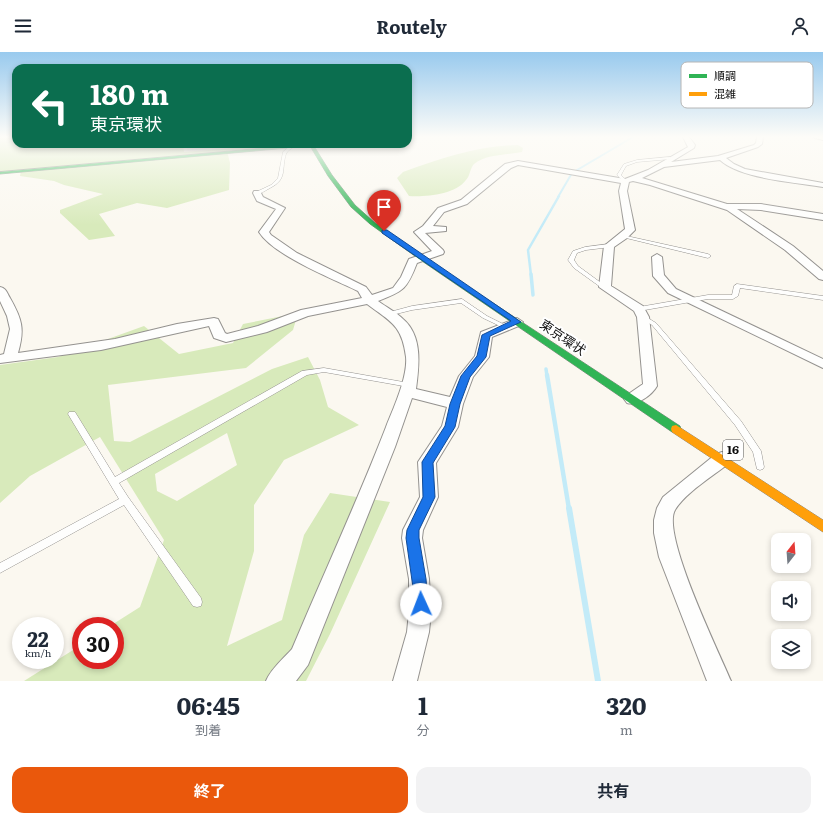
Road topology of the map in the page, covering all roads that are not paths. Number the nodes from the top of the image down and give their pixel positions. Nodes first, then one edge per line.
1 (74, 166) edge
2 (283, 166) edge
3 (333, 166) edge
4 (508, 166) edge
5 (536, 166) edge
6 (624, 166) edge
7 (657, 166) edge
8 (732, 166) edge
9 (0, 173) edge
10 (629, 180) junction
11 (823, 185) edge
12 (257, 193) joint
13 (458, 204) junction
14 (724, 206) junction
15 (468, 208) dead end
16 (823, 217) edge
17 (426, 228) junction
18 (443, 229) dead end
19 (624, 236) junction
20 (609, 246) junction
21 (426, 256) junction
22 (708, 256) dead end
23 (657, 257) dead end
24 (823, 277) edge
25 (476, 283) dead end
26 (0, 290) edge
27 (607, 290) junction
28 (823, 298) edge
29 (369, 300) junction
30 (690, 300) junction
31 (641, 313) junction
32 (388, 314) junction
33 (512, 324) junction
34 (5, 359) edge
35 (823, 364) edge
36 (408, 388) junction
37 (640, 394) junction
38 (455, 404) junction
39 (72, 414) dead end
40 (722, 459) junction
41 (747, 459) dead end
42 (763, 469) joint
43 (114, 482) junction
44 (125, 500) junction
45 (823, 527) edge
46 (0, 568) edge
47 (197, 602) dead end
48 (278, 681) edge
49 (405, 681) edge
50 (719, 681) edge

1 - 9 main road
2 - 12 lane
3 - 21 main road, 東京環状 / 16
4 - 13 street
5 - 10 street
6 - 10 lane
7 - 10 street
8 - 11 street
10 - 14 street
10 - 19 street
12 - 29 street
13 - 15 street
13 - 17 street
14 - 16 street
14 - 24 street
17 - 18 street
17 - 21 street
19 - 20 street
19 - 22 lane
20 - 27 street
20 - 27 lane
21 - 25 main road, 東京環状 / 16
21 - 29 street
21 - 33 main road, 東京環状 / 16
23 - 30 street
26 - 34 street
27 - 31 street
28 - 30 lane
29 - 32 street
29 - 34 street
30 - 31 lane
30 - 35 street
31 - 37 street
31 - 42 lane
32 - 33 lane
32 - 36 street
33 - 37 main road, 東京環状 / 16
33 - 38 street
36 - 38 street
36 - 43 lane
36 - 48 street
37 - 40 main road, 東京環状 / 16
38 - 49 street
39 - 43 lane
40 - 45 main road, 東京環状 / 16
40 - 50 street
41 - 42 main road, 16
43 - 44 lane
44 - 46 lane
44 - 47 lane

